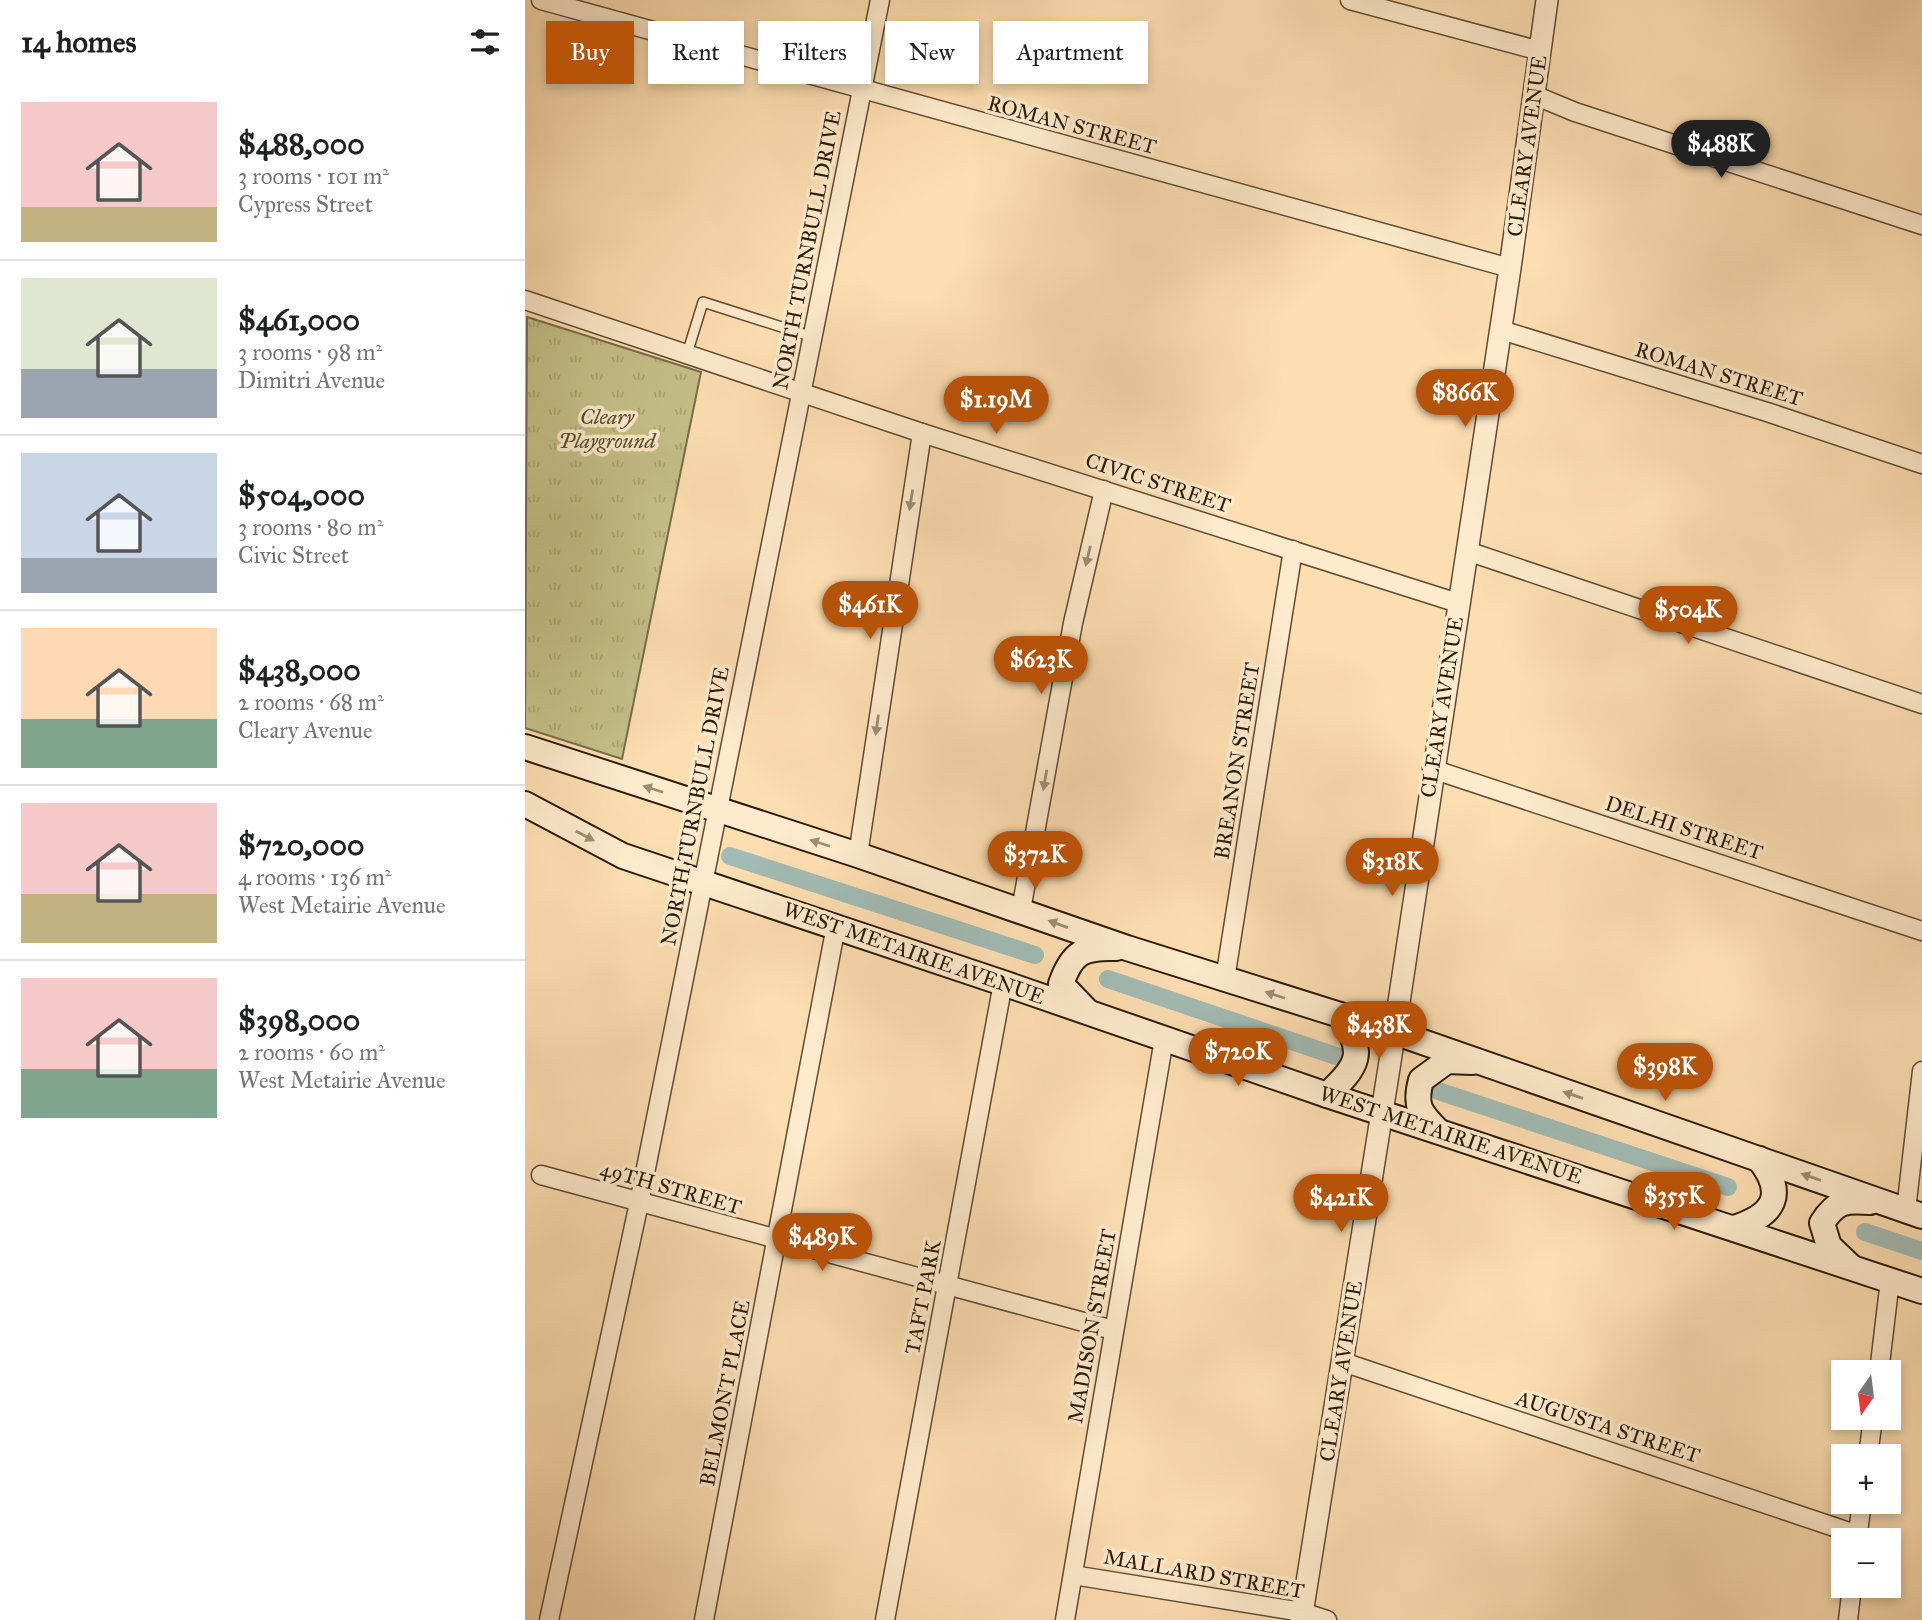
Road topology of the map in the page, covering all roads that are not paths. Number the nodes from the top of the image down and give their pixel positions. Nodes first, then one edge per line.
1 (541, 0) edge
2 (880, 0) edge
3 (1350, 0) edge
4 (1547, 0) edge
5 (1540, 51) junction
6 (862, 91) junction
7 (1534, 95) junction
8 (1922, 225) edge
9 (1510, 268) junction
10 (525, 300) edge
11 (1501, 330) junction
12 (813, 337) junction
13 (687, 355) junction
14 (802, 393) junction
15 (922, 433) junction
16 (1922, 464) edge
17 (1104, 490) junction
18 (1293, 550) junction
19 (1467, 551) junction
20 (1458, 603) junction
21 (1922, 704) edge
22 (525, 747) edge
23 (1432, 769) junction
24 (525, 804) edge
25 (717, 810) junction
26 (858, 855) junction
27 (703, 882) junction
28 (1021, 910) junction
29 (836, 926) junction
30 (1922, 931) edge
31 (1127, 948) junction
32 (1225, 979) junction
33 (1003, 983) junction
34 (1089, 1013) junction
35 (1340, 1016) junction
36 (1394, 1032) junction
37 (1164, 1039) junction
38 (1480, 1062) junction
39 (1922, 1071) edge
40 (1327, 1095) junction
41 (1381, 1113) junction
42 (1439, 1131) junction
43 (1759, 1159) junction
44 (541, 1175) dead end
45 (639, 1203) junction
46 (1905, 1210) edge
47 (1734, 1228) junction
48 (777, 1241) junction
49 (1850, 1267) junction
50 (1890, 1280) junction
51 (949, 1286) junction
52 (1922, 1291) edge
53 (1113, 1330) junction
54 (1880, 1360) edge
55 (1343, 1362) junction
56 (1832, 1528) edge
57 (1073, 1575) junction
58 (1851, 1598) edge
59 (1301, 1616) edge
60 (549, 1620) edge
61 (704, 1620) edge
62 (885, 1620) edge
63 (1065, 1620) edge
64 (1327, 1620) edge
65 (1848, 1620) edge

1 - 6 street, ROMAN STREET
2 - 6 street, NORTH TURNBULL DRIVE
3 - 5 street
4 - 5 street, CLEARY AVENUE
5 - 7 street, CLEARY AVENUE
6 - 9 street, ROMAN STREET
6 - 12 street, NORTH TURNBULL DRIVE
7 - 8 street
7 - 9 street, CLEARY AVENUE
9 - 11 street, CLEARY AVENUE
10 - 13 street, CIVIC STREET
11 - 16 street, ROMAN STREET
11 - 19 street, CLEARY AVENUE
12 - 13 lane
12 - 14 street, NORTH TURNBULL DRIVE
13 - 14 street, CIVIC STREET
14 - 15 street, CIVIC STREET
14 - 25 street, NORTH TURNBULL DRIVE
15 - 17 street, CIVIC STREET
15 -> 26 street
17 - 18 street, CIVIC STREET
17 -> 28 street
18 - 20 street, CIVIC STREET
18 - 32 street, BREANON STREET
19 - 20 street, CLEARY AVENUE
19 - 21 street
20 - 23 street, CLEARY AVENUE
25 -> 22 main road
23 - 30 street, DELHI STREET
23 - 36 street, CLEARY AVENUE
24 -> 27 main road, WEST METAIRIE AVENUE
26 -> 25 main road
25 - 27 street, NORTH TURNBULL DRIVE
26 - 28 main road
27 - 29 main road, WEST METAIRIE AVENUE
27 - 45 street, NORTH TURNBULL DRIVE
31 -> 28 main road
29 - 33 main road, WEST METAIRIE AVENUE
29 - 48 street, BELMONT PLACE
31 - 32 main road
31 - 34 main road
35 -> 32 main road
33 - 34 main road, WEST METAIRIE AVENUE
33 - 51 street, TAFT PARK
34 - 37 main road, WEST METAIRIE AVENUE
35 - 36 main road
35 - 40 main road
36 - 38 main road
36 - 41 street, CLEARY AVENUE
37 - 40 main road, WEST METAIRIE AVENUE
37 - 53 street, MADISON STREET
38 - 42 main road
43 -> 38 main road
39 - 46 street
40 - 41 main road, WEST METAIRIE AVENUE
41 - 42 main road, WEST METAIRIE AVENUE
41 - 55 street, CLEARY AVENUE
42 - 47 main road, WEST METAIRIE AVENUE
46 -> 43 main road
43 - 47 main road
44 - 45 street, 49TH STREET
45 - 48 street, 49TH STREET
45 - 60 street, NORTH TURNBULL DRIVE
46 - 49 main road
47 - 49 main road, WEST METAIRIE AVENUE
48 - 51 street, 49TH STREET
48 - 61 street, BELMONT PLACE
49 - 50 main road, WEST METAIRIE AVENUE
50 - 52 main road, WEST METAIRIE AVENUE
50 - 54 street
51 - 53 street, 49TH STREET
51 - 62 street, TAFT PARK
53 - 57 street, MADISON STREET
55 - 56 street, AUGUSTA STREET
55 - 59 street, CLEARY AVENUE
57 - 59 street, MALLARD STREET
57 - 63 street, MADISON STREET
58 - 65 street
59 - 64 street, MALLARD STREET

